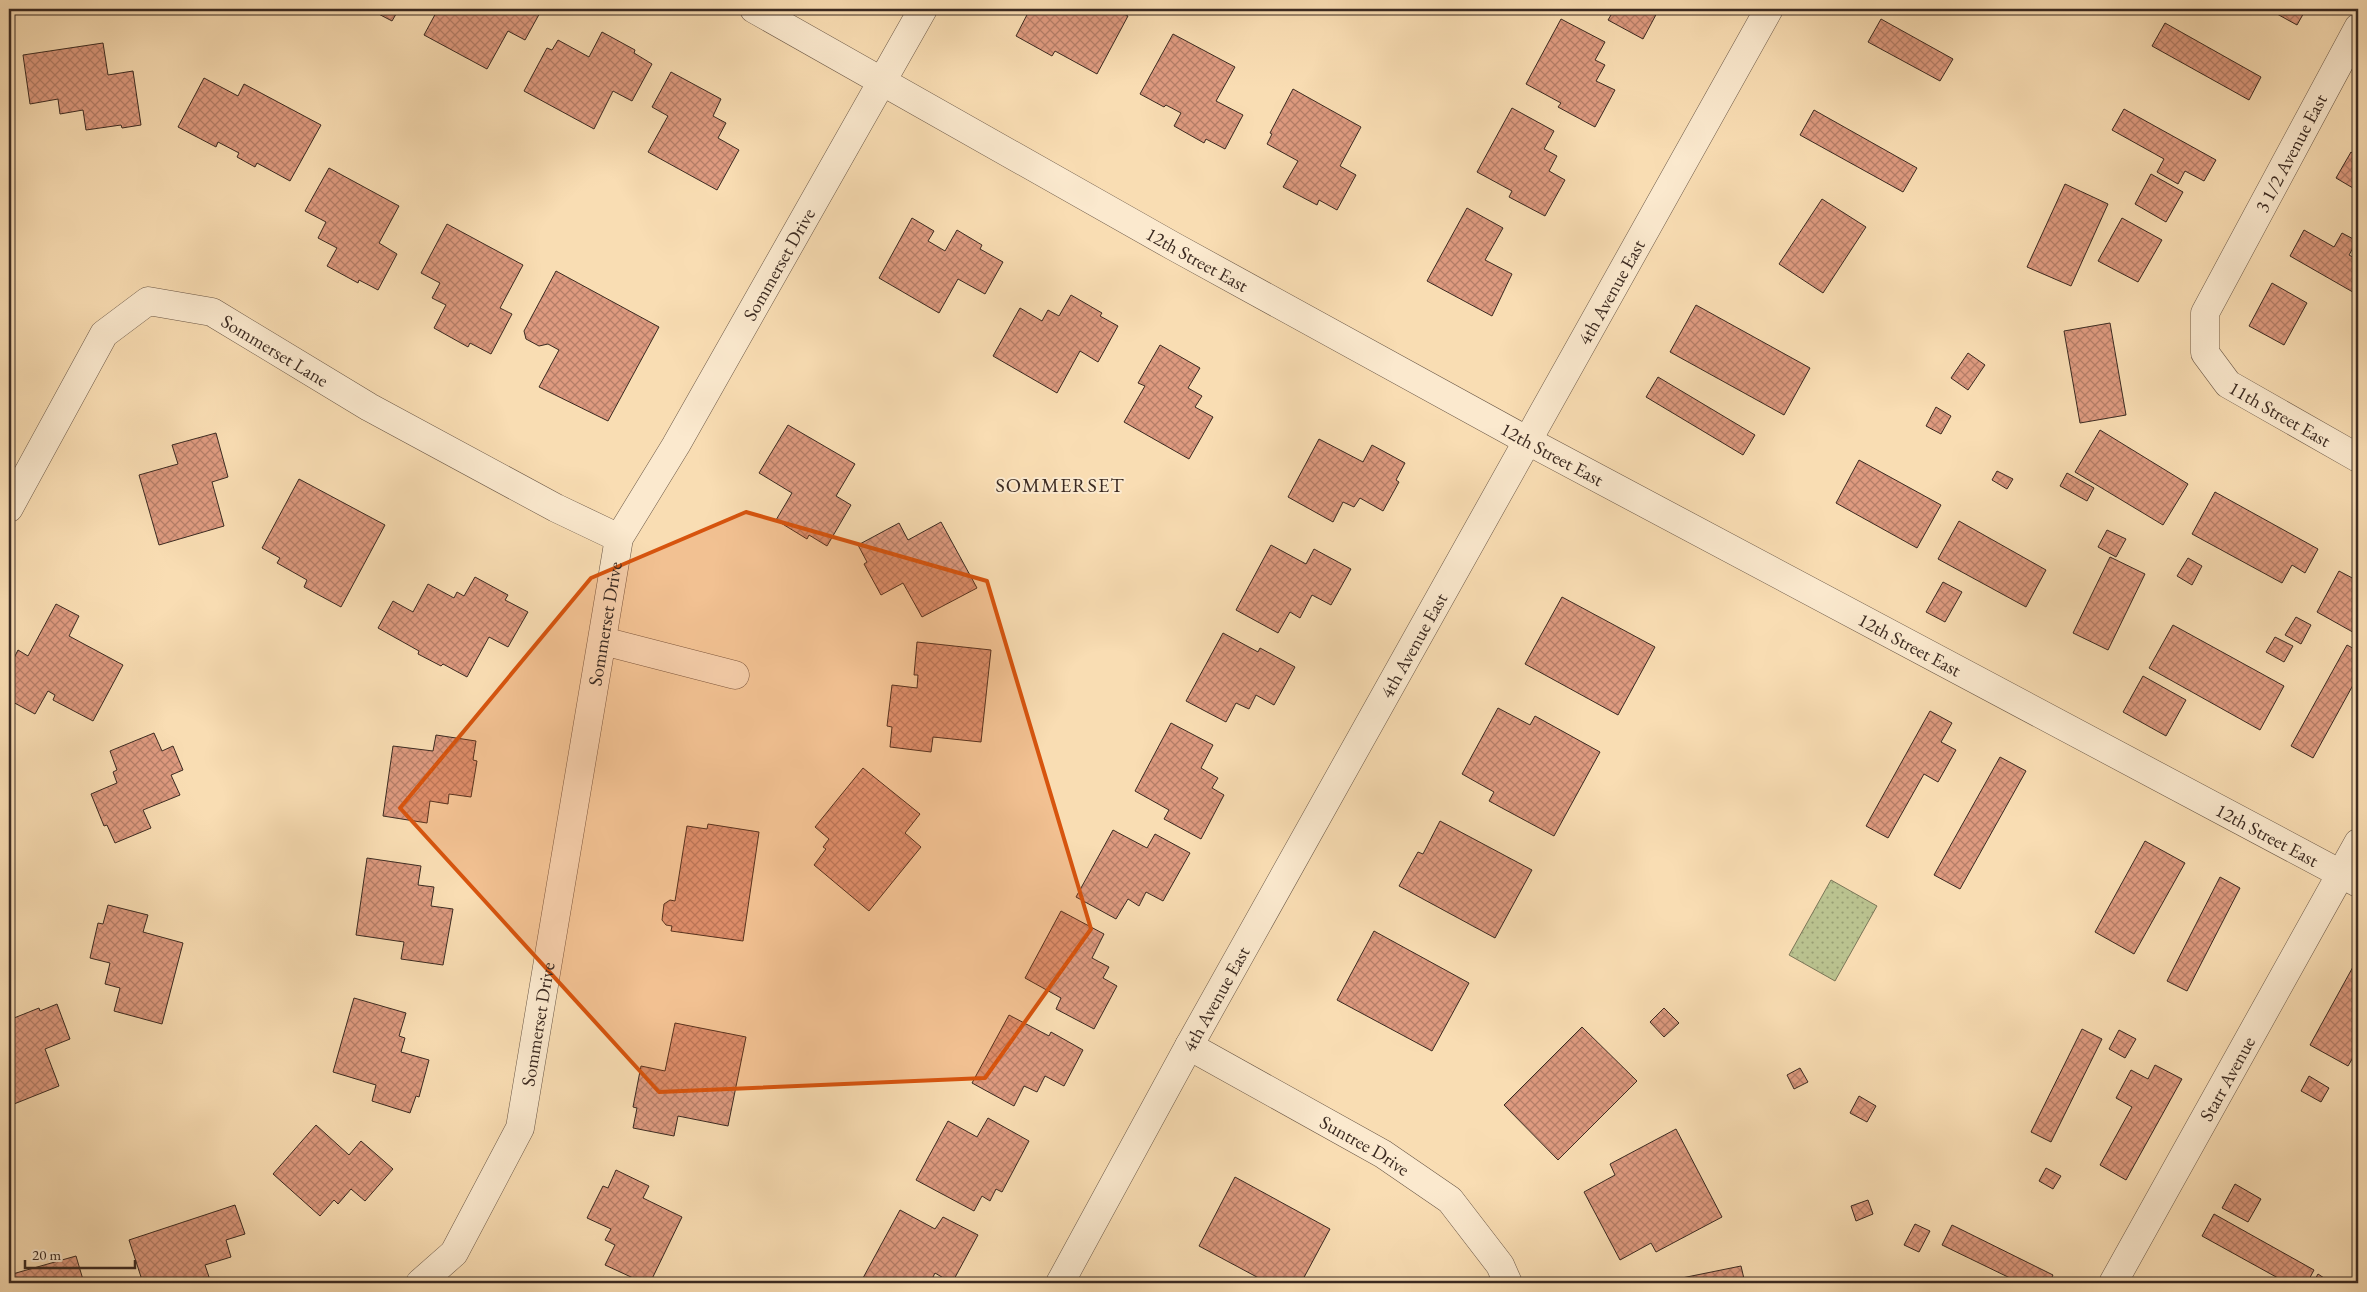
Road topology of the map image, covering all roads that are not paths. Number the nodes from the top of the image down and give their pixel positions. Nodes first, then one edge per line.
1 (754, 9) edge
2 (923, 9) edge
3 (1768, 9) edge
4 (2358, 28) edge
5 (882, 81) junction
6 (2224, 277) joint
7 (1528, 441) junction
8 (2358, 458) edge
9 (9, 508) edge
10 (619, 538) junction
11 (603, 641) junction
12 (735, 675) dead end
13 (2358, 843) edge
14 (2350, 879) edge
15 (1189, 1046) junction
16 (420, 1283) edge
17 (1060, 1283) edge
18 (1508, 1283) edge
19 (2113, 1283) edge

1 - 5 street, 12th Street East
2 - 5 street, Sommerset Drive
3 - 7 street, 4th Avenue East
4 - 6 street, 3 1/2 Avenue East
5 - 7 street, 12th Street East
5 - 10 street, Sommerset Drive
6 - 8 street, 11th Street East
7 - 14 street, 12th Street East
7 - 15 street, 4th Avenue East
9 - 10 street, Sommerset Lane
10 - 11 street, Sommerset Drive
11 - 12 street
11 - 16 street, Sommerset Drive
13 - 14 street, Starr Avenue
14 - 19 street, Starr Avenue
15 - 17 street, 4th Avenue East
15 - 18 street, Suntree Drive

